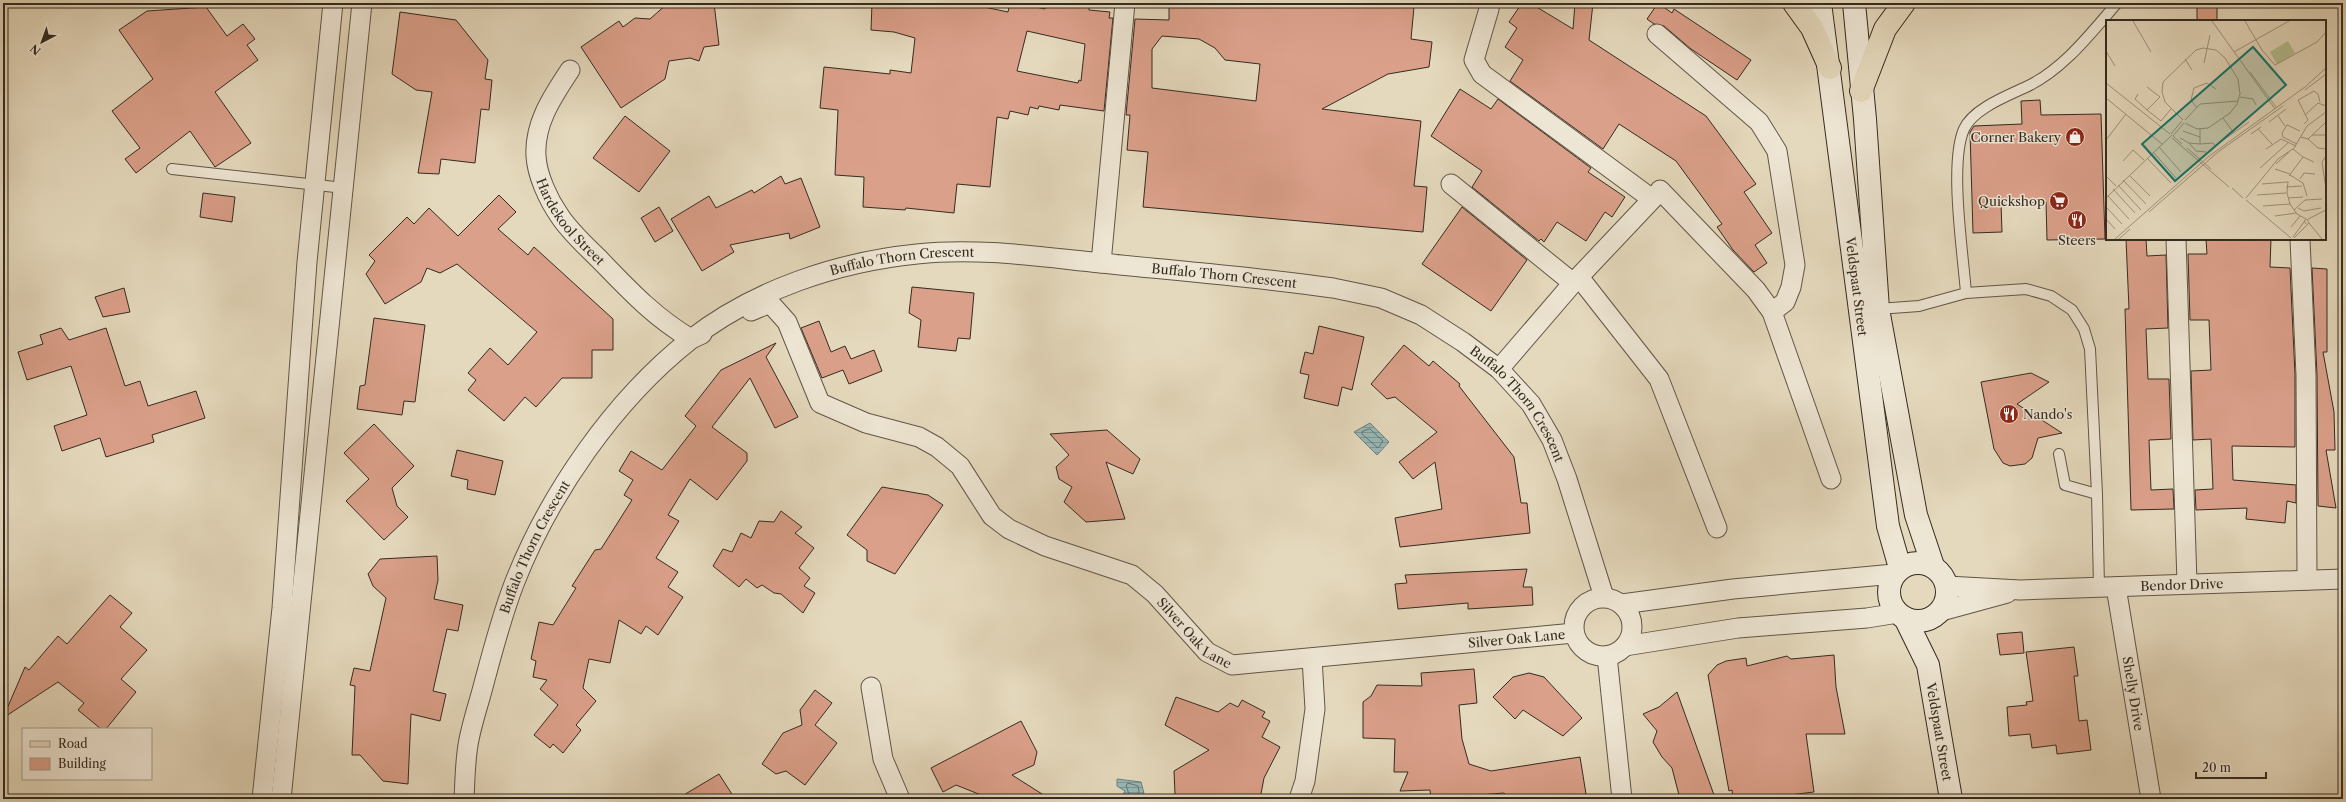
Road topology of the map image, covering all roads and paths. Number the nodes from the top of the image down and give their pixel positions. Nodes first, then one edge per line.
1 (333, 3) edge
2 (362, 3) edge
3 (1125, 3) edge
4 (1794, 3) edge
5 (1820, 3) edge
6 (1854, 3) edge
7 (1904, 3) edge
8 (2117, 3) edge
9 (1490, 9) dead end
10 (1657, 34) dead end
11 (1830, 68) junction
12 (570, 70) dead end
13 (1861, 91) junction
14 (172, 169) dead end
15 (1451, 184) dead end
16 (315, 185) junction
17 (344, 188) junction
18 (1660, 191) junction
19 (2176, 240) edge
20 (2300, 240) edge
21 (1101, 263) junction
22 (1576, 280) junction
23 (1966, 293) junction
24 (304, 303) junction
25 (333, 304) junction
26 (1878, 309) junction
27 (1772, 312) junction
28 (691, 339) junction
29 (1499, 369) junction
30 (2059, 454) dead end
31 (960, 466) joint
32 (1831, 479) dead end
33 (2097, 494) junction
34 (1717, 528) dead end
35 (1933, 566) junction
36 (1897, 571) junction
37 (2343, 579) edge
38 (2307, 580) junction
39 (2187, 583) junction
40 (1947, 586) junction
41 (2108, 587) junction
42 (2020, 590) junction
43 (1613, 601) junction
44 (1938, 613) junction
45 (1901, 615) junction
46 (1574, 633) junction
47 (1626, 646) junction
48 (1607, 656) junction
49 (1312, 658) junction
50 (1928, 665) junction
51 (871, 687) dead end
52 (262, 799) edge
53 (281, 799) edge
54 (464, 799) edge
55 (900, 799) edge
56 (1299, 799) edge
57 (1622, 799) edge
58 (1951, 799) edge
59 (2151, 799) edge

1 - 16 street
2 - 17 street
3 - 21 street
4 - 11 main road
5 - 11 street, Veldspaat Street
6 - 13 street, Veldspaat Street
7 - 13 main road
8 - 23 lane
9 - 18 street
10 - 27 street
11 - 36 street, Veldspaat Street
12 - 28 street, Hardekool Street
13 - 26 street, Veldspaat Street
14 - 16 lane
15 - 22 street
16 - 17 lane
16 - 24 street
17 - 25 street
18 - 22 street
18 - 27 street
19 - 39 street
20 - 38 street
21 - 28 street, Buffalo Thorn Crescent
21 - 29 street, Buffalo Thorn Crescent
22 - 29 street
22 - 34 street
23 - 26 lane
23 - 33 lane
24 - 25 street
24 - 52 street
25 - 53 street
26 - 35 street, Veldspaat Street
27 - 32 street
28 - 31 street, Buffalo Thorn Crescent
28 - 54 street, Buffalo Thorn Crescent
29 - 43 street, Buffalo Thorn Crescent
30 - 33 lane
31 - 49 street, Silver Oak Lane
33 - 41 lane
35 - 36 street
35 - 40 street
36 - 43 street
36 - 45 street
37 - 38 street, Bendor Drive
38 - 39 street, Bendor Drive
39 - 41 street, Bendor Drive
40 - 42 street, Bendor Drive
40 - 44 street
41 - 42 street, Bendor Drive
41 - 59 street, Shelly Drive
42 - 44 street, Bendor Drive
43 - 46 street
43 - 47 street
44 - 45 street
44 - 50 street, Veldspaat Street
45 - 47 street
45 - 50 street, Veldspaat Street
46 - 48 street
46 - 49 street, Silver Oak Lane
47 - 48 street
48 - 57 street
49 - 56 street
50 - 58 street, Veldspaat Street
51 - 55 street

